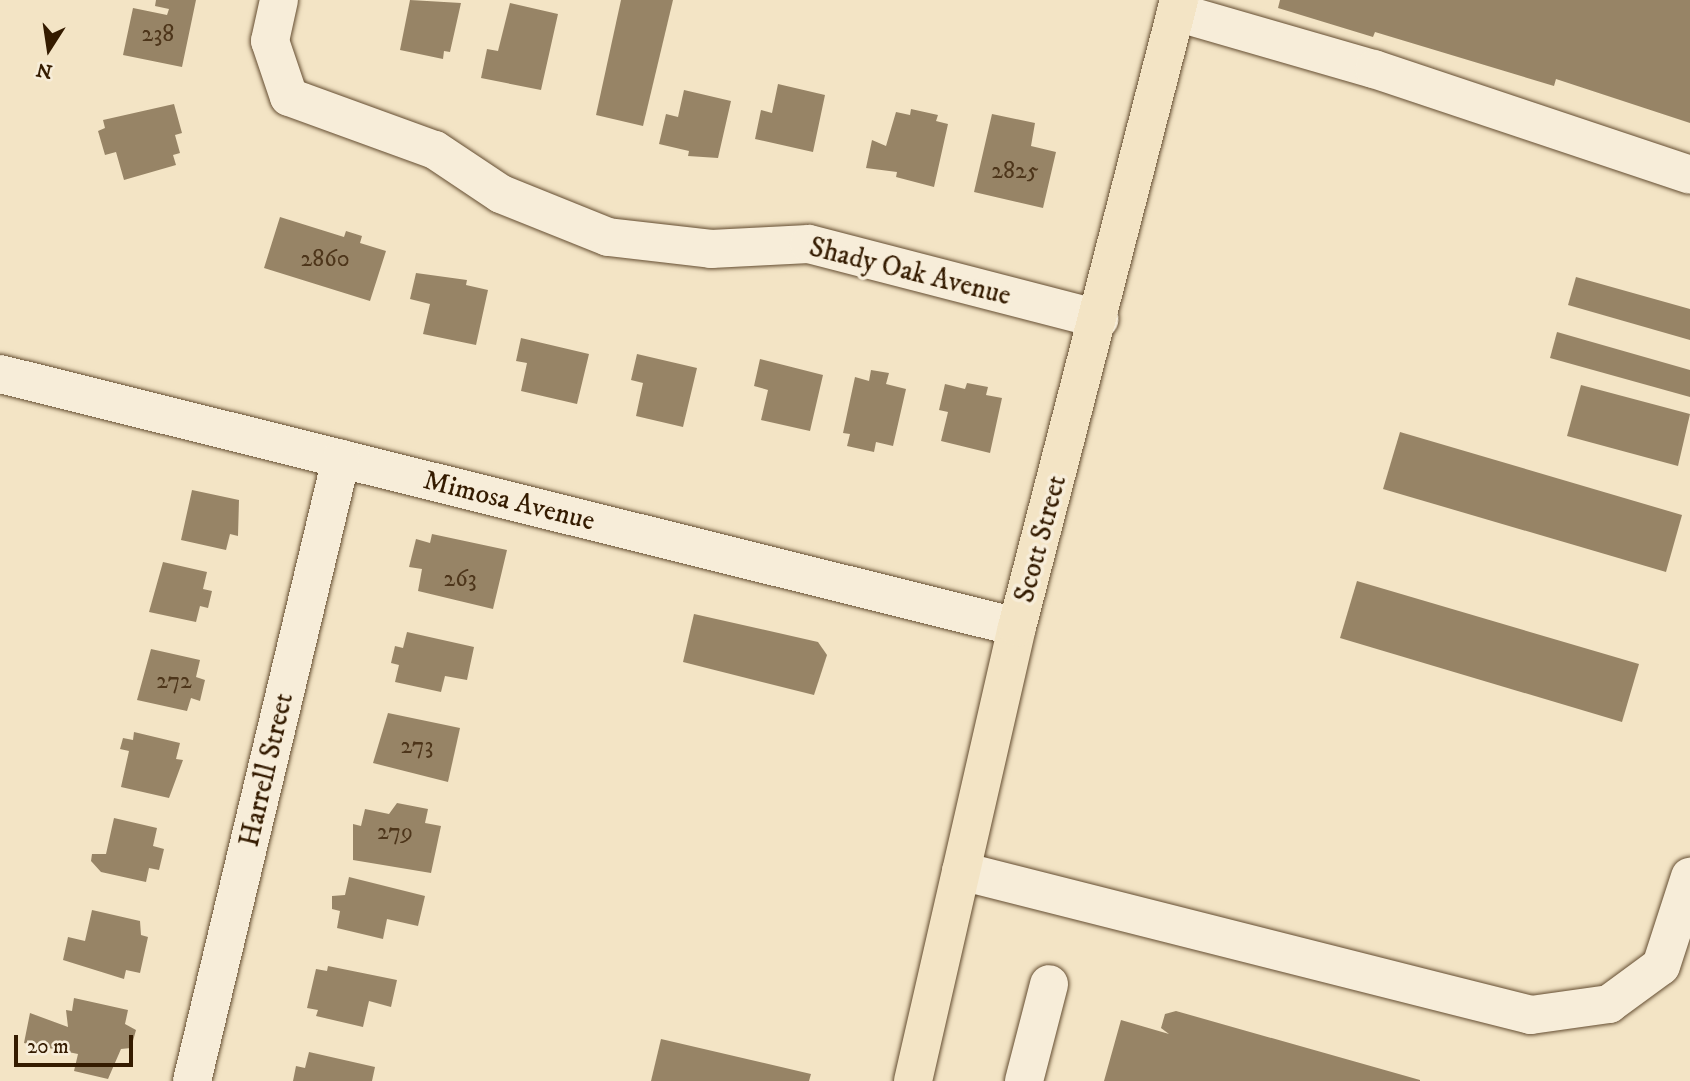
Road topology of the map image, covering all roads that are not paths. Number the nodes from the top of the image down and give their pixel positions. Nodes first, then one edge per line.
1 (279, 0) edge
2 (1178, 6) edge
3 (1690, 175) edge
4 (1099, 319) junction
5 (0, 374) edge
6 (341, 459) junction
7 (1017, 627) junction
8 (961, 871) junction
9 (1690, 877) edge
10 (1049, 984) dead end
11 (192, 1081) edge
12 (914, 1081) edge
13 (1024, 1081) edge

1 - 4 street, Shady Oak Avenue
2 - 3 street
2 - 4 main road, Scott Street
4 - 7 main road, Scott Street
5 - 6 street, Mimosa Avenue
6 - 7 street, Mimosa Avenue
6 - 11 street, Harrell Street
7 - 8 main road, Scott Street
8 - 9 street
8 - 12 main road, Scott Street
10 - 13 street

